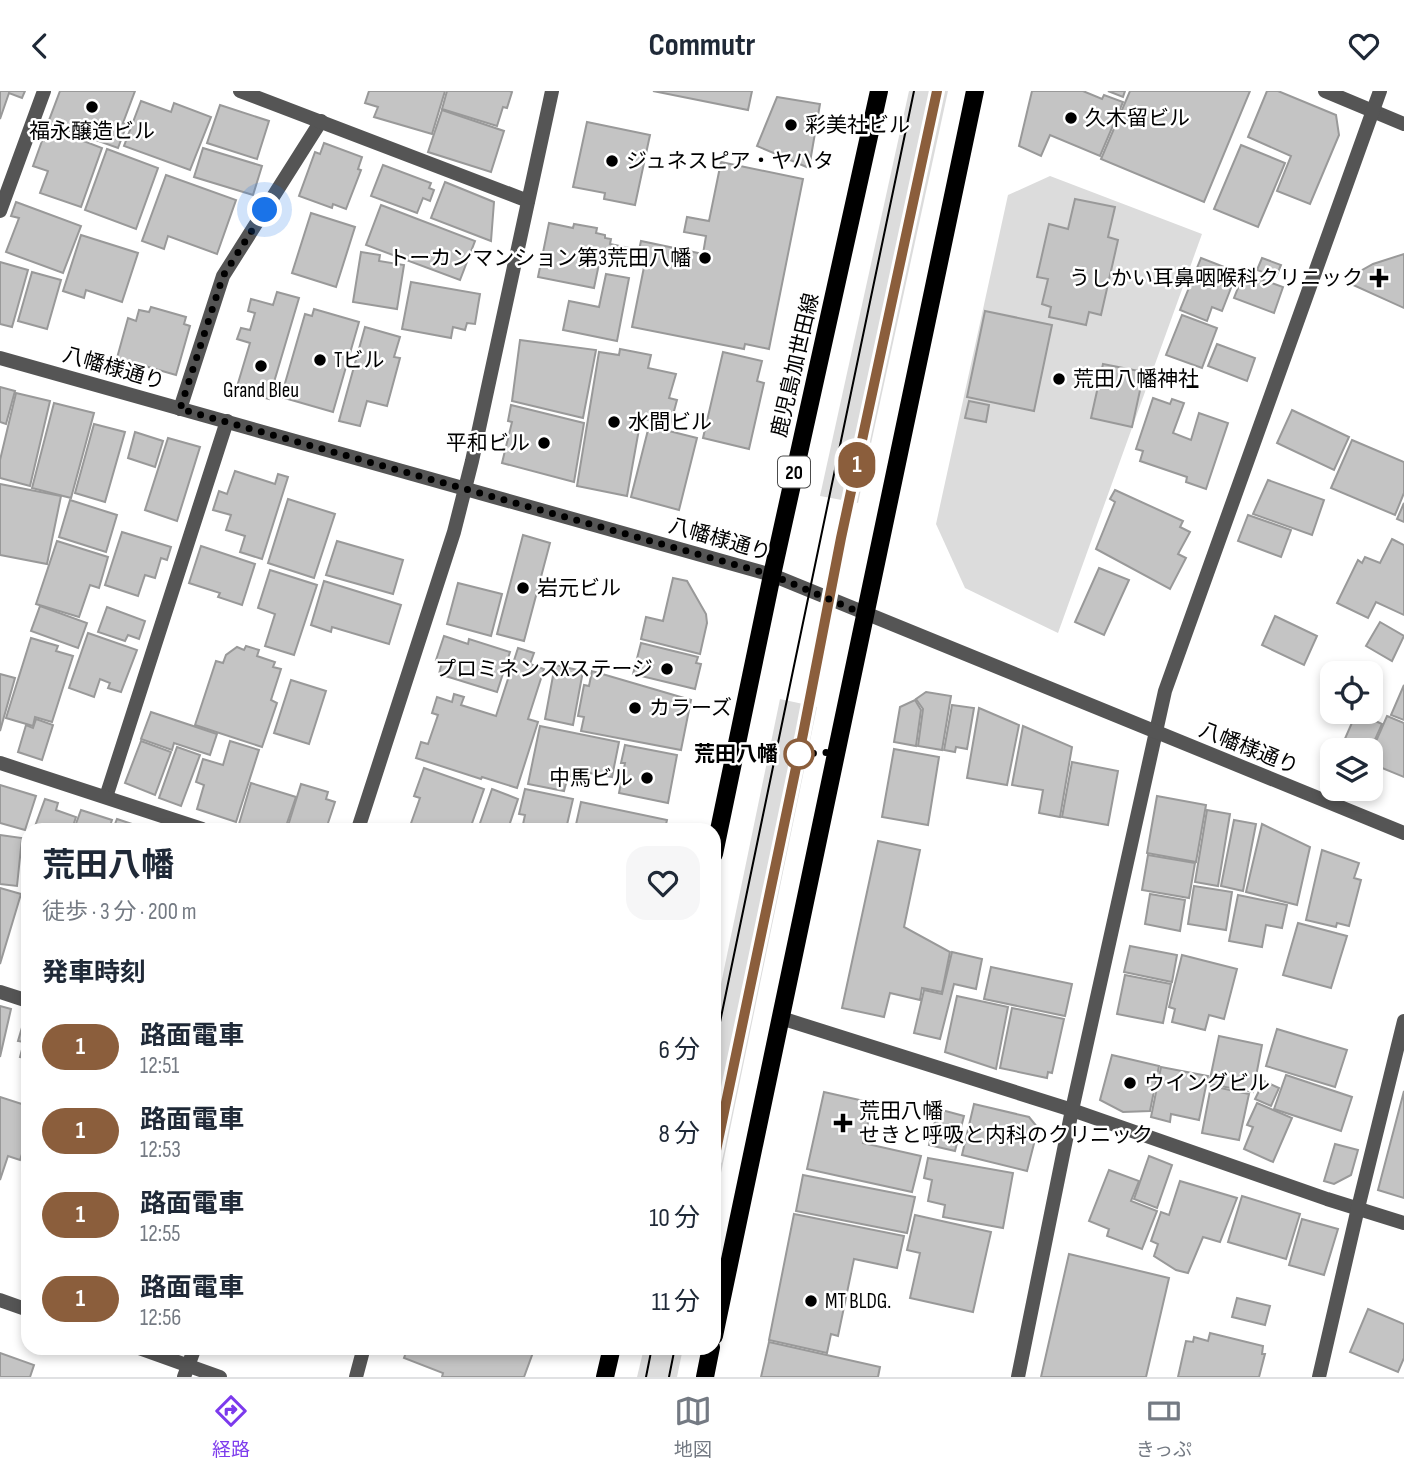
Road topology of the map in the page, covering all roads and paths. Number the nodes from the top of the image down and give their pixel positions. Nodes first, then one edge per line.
1 (44, 91) edge
2 (240, 91) edge
3 (552, 91) edge
4 (879, 91) edge
5 (975, 91) edge
6 (1325, 91) edge
7 (1380, 91) edge
8 (1373, 111) junction
9 (321, 121) junction
10 (1404, 124) edge
11 (528, 201) junction
12 (0, 211) edge
13 (0, 358) edge
14 (180, 409) junction
15 (227, 421) junction
16 (465, 488) junction
17 (772, 575) junction
18 (864, 614) junction
19 (1156, 733) junction
20 (0, 763) edge
21 (106, 797) junction
22 (184, 823) edge
23 (360, 823) edge
24 (720, 823) edge
25 (1404, 832) edge
26 (0, 992) edge
27 (21, 999) edge
28 (782, 1018) junction
29 (1404, 1021) edge
30 (1072, 1110) junction
31 (1358, 1207) junction
32 (1404, 1223) edge
33 (0, 1300) edge
34 (721, 1303) edge
35 (21, 1308) edge
36 (151, 1355) edge
37 (192, 1355) edge
38 (362, 1355) edge
39 (610, 1355) edge
40 (710, 1355) edge
41 (186, 1372) edge
42 (220, 1377) edge
43 (356, 1377) edge
44 (606, 1377) edge
45 (705, 1377) edge
46 (1018, 1377) edge
47 (1319, 1377) edge

1 - 12 street
2 - 9 street
3 - 11 street
4 - 17 main road, 鹿児島加世田線 / 20
5 - 18 main road
6 - 8 street
7 - 8 street
8 - 10 street
8 - 19 street
9 - 11 street
9 - 14 street
11 - 16 street
13 - 14 street, 八幡様通り
14 - 15 street, 八幡様通り
15 - 16 street, 八幡様通り
15 - 21 street
16 - 17 street, 八幡様通り
16 - 23 street
17 - 18 street, 八幡様通り
17 - 24 main road, 鹿児島加世田線 / 20
18 - 19 street, 八幡様通り
18 - 28 main road
19 - 25 street, 八幡様通り
19 - 30 street
20 - 21 street
21 - 22 street
26 - 27 street
28 - 30 street
28 - 34 main road
29 - 31 street
30 - 31 street
30 - 46 street
31 - 32 street
31 - 47 street
33 - 35 street
36 - 41 street
37 - 41 street
38 - 43 street
39 - 44 main road
40 - 45 main road
41 - 42 street

